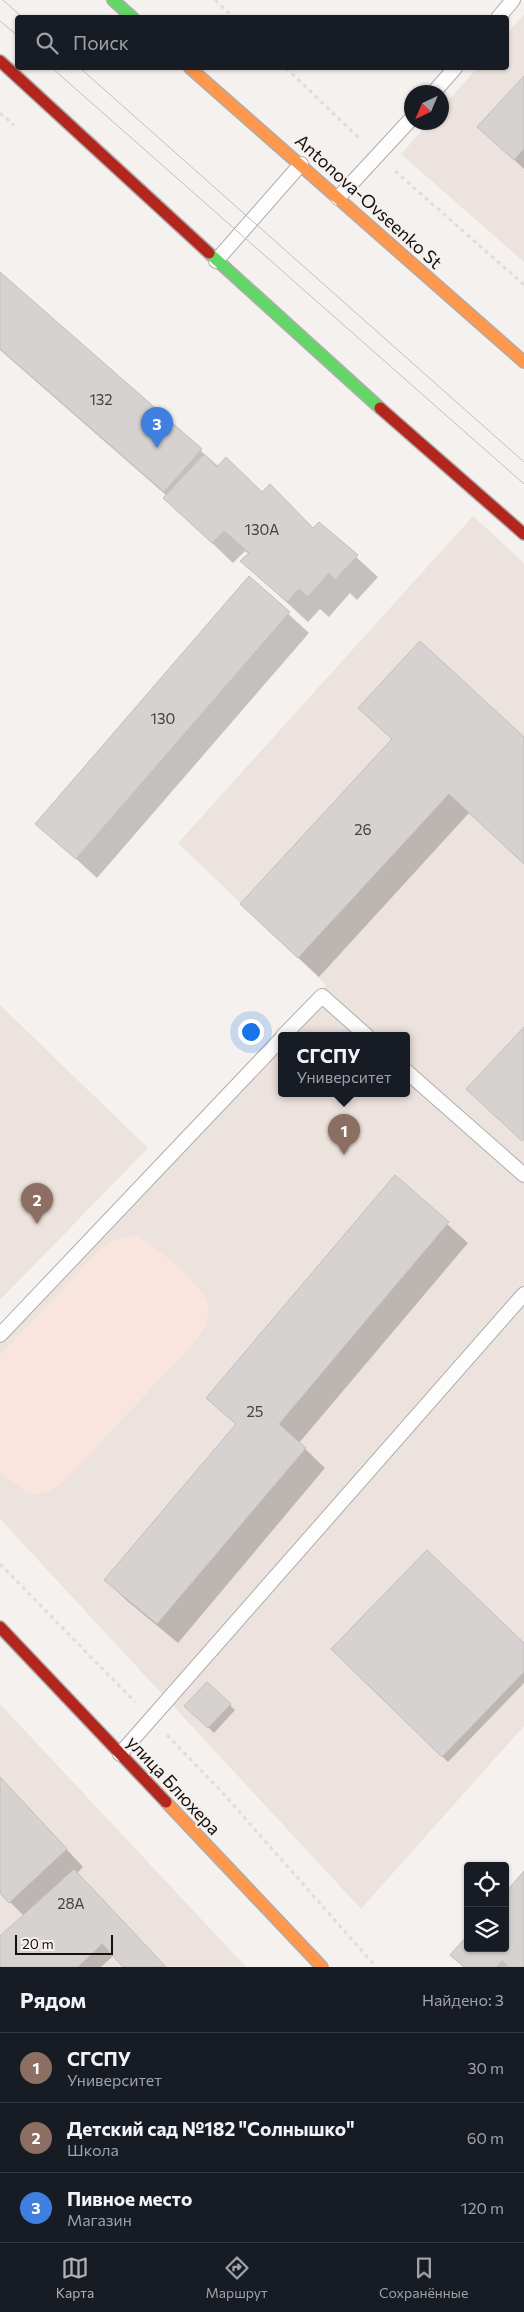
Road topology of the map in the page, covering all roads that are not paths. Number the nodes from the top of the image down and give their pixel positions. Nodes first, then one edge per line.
1 (113, 0) edge
2 (514, 0) edge
3 (130, 15) edge
4 (501, 15) edge
5 (0, 61) edge
6 (192, 70) edge
7 (453, 70) edge
8 (440, 85) edge
9 (404, 127) edge
10 (301, 164) junction
11 (338, 198) junction
12 (216, 261) junction
13 (524, 362) edge
14 (524, 534) edge
15 (287, 1032) edge
16 (362, 1032) edge
17 (278, 1041) edge
18 (410, 1075) edge
19 (524, 1175) edge
20 (524, 1294) edge
21 (0, 1335) edge
22 (0, 1627) edge
23 (120, 1754) junction
24 (322, 1967) edge

1 - 3 street
2 - 4 lane
5 - 12 street
6 - 10 street, Antonova-Ovseenko St
7 - 8 lane
9 - 11 lane
10 - 11 street, Antonova-Ovseenko St
10 - 12 lane
11 - 13 street, Antonova-Ovseenko St
12 - 14 street
15 - 16 lane
17 - 21 lane
18 - 19 lane
20 - 23 lane
22 - 23 street, улица Блюхера
23 - 24 street, улица Блюхера

